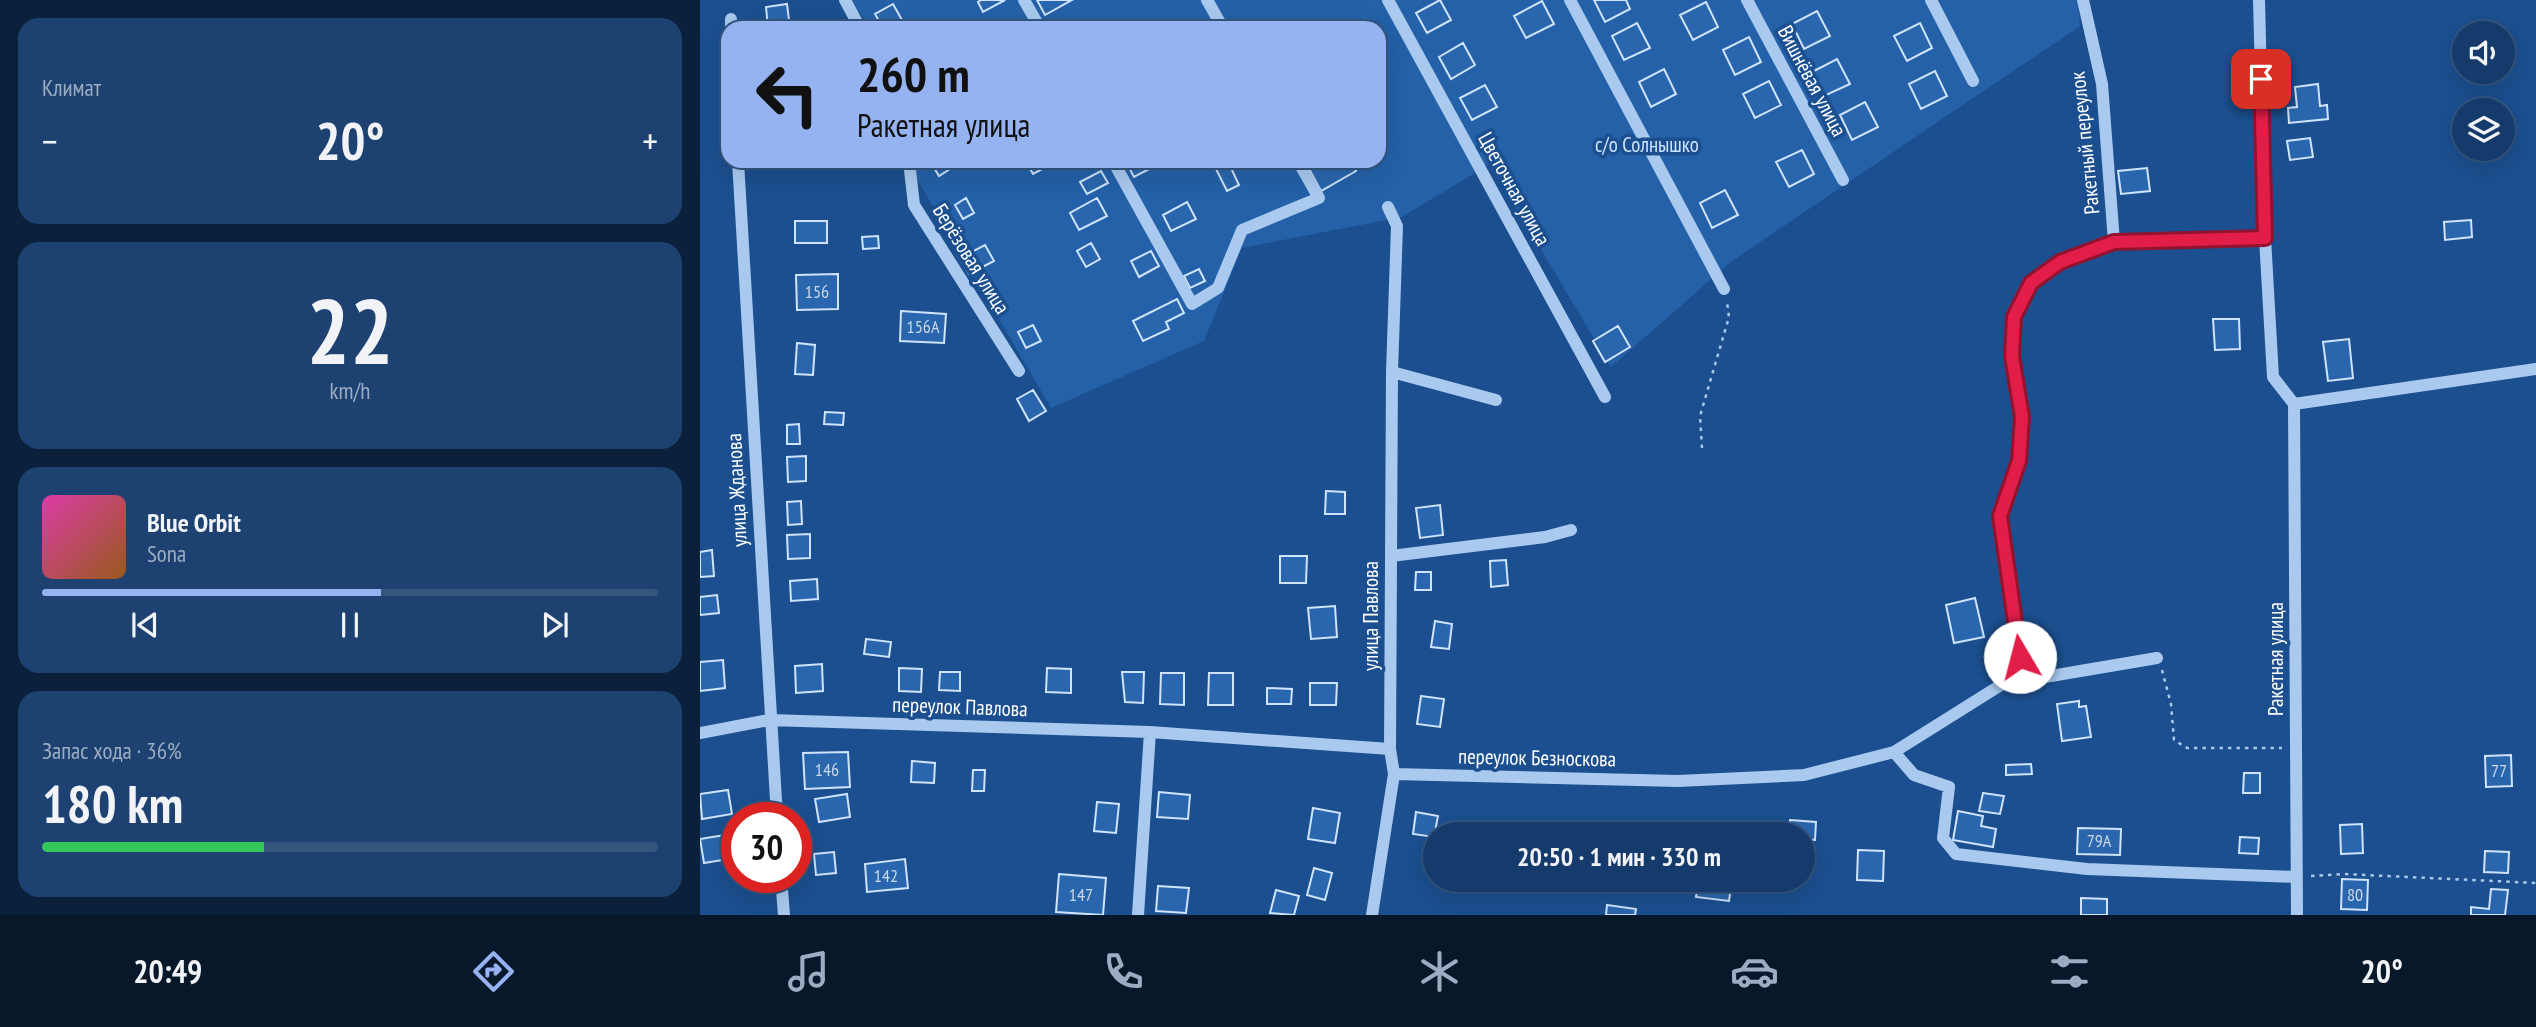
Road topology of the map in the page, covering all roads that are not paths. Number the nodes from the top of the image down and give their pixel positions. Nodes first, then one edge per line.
1 (845, 0) edge
2 (1024, 0) edge
3 (1207, 0) edge
4 (1388, 0) edge
5 (1570, 0) edge
6 (1747, 0) edge
7 (1931, 0) edge
8 (2083, 0) edge
9 (2259, 0) edge
10 (856, 21) edge
11 (1036, 21) edge
12 (1219, 21) edge
13 (1973, 81) dead end
14 (738, 168) edge
15 (910, 168) edge
16 (1117, 168) edge
17 (1302, 168) edge
18 (1843, 180) dead end
19 (1388, 207) dead end
20 (2265, 238) junction
21 (2114, 242) junction
22 (1724, 289) road end
23 (2536, 369) edge
24 (1019, 371) dead end
25 (1392, 372) junction
26 (1605, 397) dead end
27 (1496, 400) dead end
28 (2294, 404) junction
29 (1571, 530) dead end
30 (1391, 556) junction
31 (2157, 658) road end
32 (2012, 678) junction
33 (769, 720) junction
34 (1150, 732) junction
35 (700, 733) edge
36 (1390, 749) junction
37 (1894, 752) junction
38 (1394, 774) junction
39 (776, 802) edge
40 (2297, 877) junction
41 (782, 893) edge
42 (784, 915) edge
43 (1138, 915) edge
44 (1372, 915) edge
45 (2297, 915) edge

1 - 10 street
2 - 11 street
3 - 12 street
4 - 26 street, Цветочная улица
5 - 22 street
6 - 18 street, Вишнёвая улица
7 - 13 street
8 - 21 street, Ракетный переулок
9 - 20 street
14 - 33 street, улица Жданова
15 - 24 street, Берёзовая улица
16 - 17 street
19 - 25 street, улица Павлова
20 - 21 street, Ракетный переулок
20 - 28 street
21 - 32 street, Ракетный переулок
23 - 28 street
25 - 27 street
25 - 30 street, улица Павлова
28 - 40 street, Ракетная улица
29 - 30 street
30 - 36 street, улица Павлова
31 - 32 street
32 - 37 street
33 - 34 street, переулок Павлова
33 - 35 street, переулок Павлова
33 - 39 street, улица Жданова
34 - 36 street, переулок Павлова
34 - 43 street
36 - 38 street, улица Павлова
37 - 38 street, переулок Безноскова
37 - 40 street
38 - 44 street, улица Павлова
40 - 45 street, Ракетная улица
41 - 42 street

